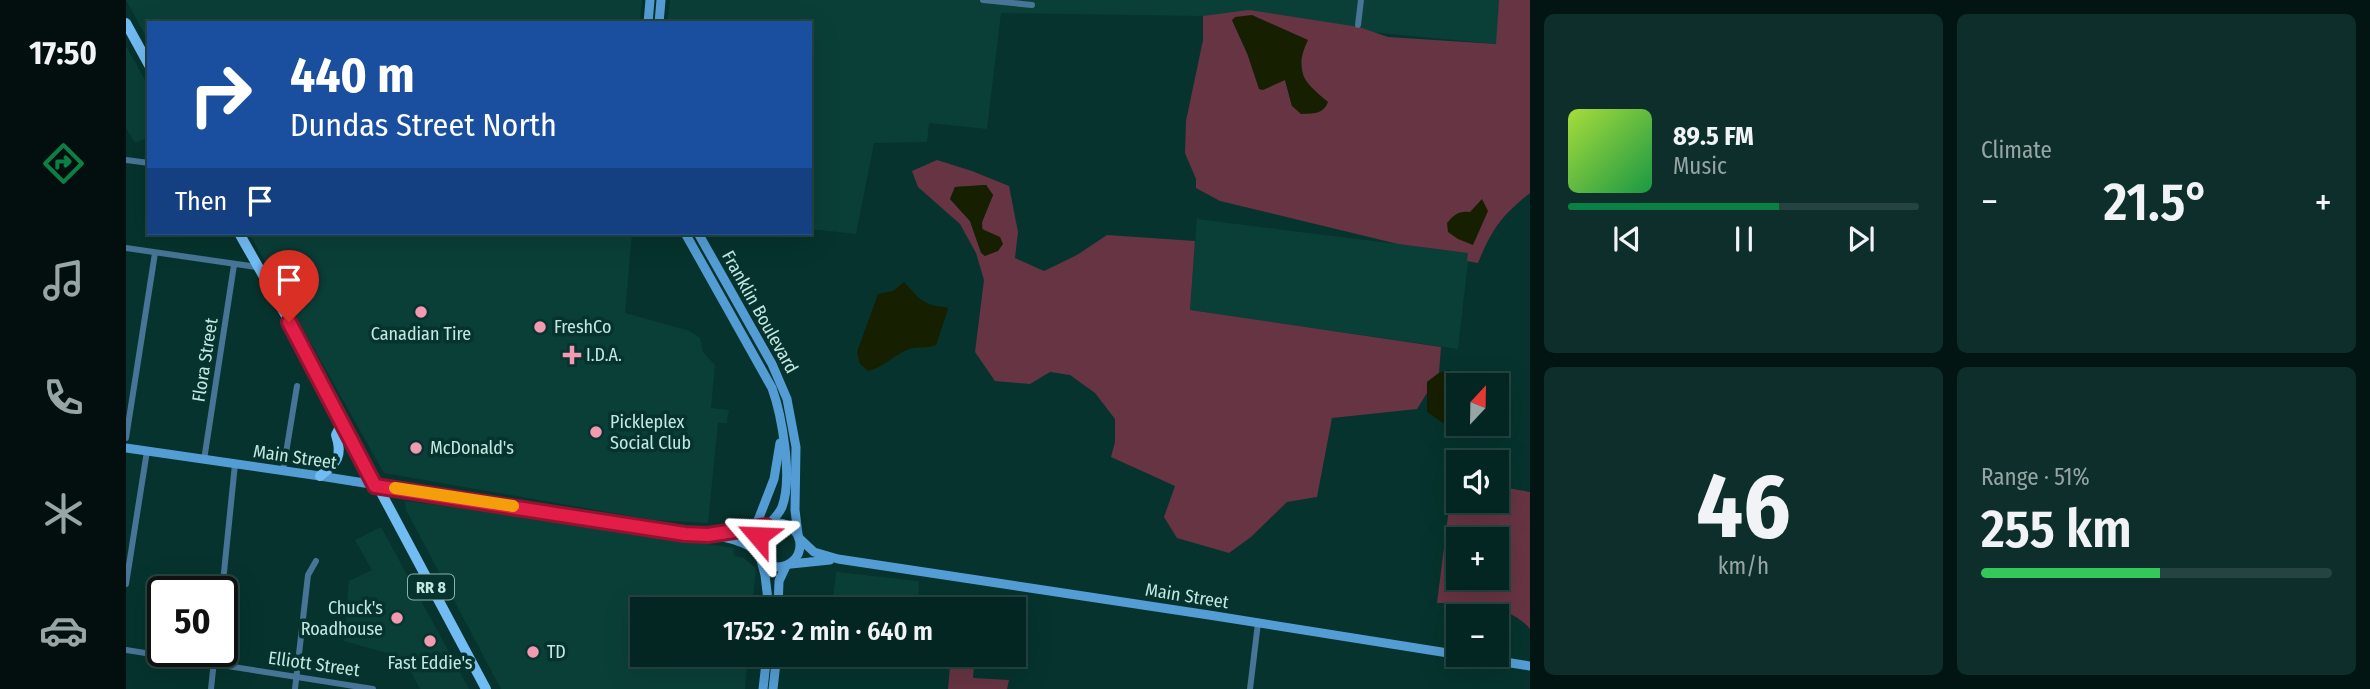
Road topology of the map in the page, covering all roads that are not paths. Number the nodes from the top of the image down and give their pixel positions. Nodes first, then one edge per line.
1 (650, 0) edge
2 (661, 0) edge
3 (983, 0) edge
4 (1361, 0) edge
5 (1032, 5) dead end
6 (648, 21) edge
7 (659, 21) edge
8 (126, 23) edge
9 (1358, 25) dead end
10 (147, 61) edge
11 (126, 160) edge
12 (147, 163) edge
13 (240, 235) edge
14 (686, 235) edge
15 (699, 235) edge
16 (126, 248) edge
17 (155, 253) junction
18 (234, 265) junction
19 (257, 267) junction
20 (297, 386) dead end
21 (342, 423) junction
22 (782, 429) junction
23 (126, 439) edge
24 (126, 448) edge
25 (147, 451) junction
26 (204, 460) junction
27 (235, 464) junction
28 (283, 471) junction
29 (320, 476) junction
30 (375, 486) junction
31 (768, 525) junction
32 (755, 528) junction
33 (708, 535) junction
34 (799, 536) junction
35 (758, 553) junction
36 (838, 559) junction
37 (316, 561) dead end
38 (788, 565) junction
39 (224, 576) edge
40 (126, 584) edge
41 (768, 597) edge
42 (778, 597) edge
43 (1258, 623) junction
44 (126, 649) edge
45 (147, 653) edge
46 (1530, 666) edge
47 (214, 667) edge
48 (237, 667) edge
49 (766, 667) edge
50 (775, 667) edge
51 (297, 675) junction
52 (211, 689) edge
53 (295, 689) edge
54 (373, 689) edge
55 (486, 689) edge
56 (763, 689) edge
57 (773, 689) edge
58 (1250, 689) edge

1 - 6 main road
2 - 7 main road
3 - 5 street
4 - 9 street
8 - 10 main road
11 - 12 street
13 - 19 main road, RR 8
14 - 22 main road, Franklin Boulevard
15 - 34 main road, Franklin Boulevard
16 - 17 street
17 - 18 street
17 - 23 street
18 - 19 street
18 - 26 street, Flora Street
19 - 21 main road, RR 8
20 - 28 street
21 - 29 main road
21 - 30 main road, RR 8
22 - 31 main road, Franklin Boulevard
22 - 32 main road
24 - 25 main road, Main Street
25 - 26 main road, Main Street
25 - 40 street
26 - 27 main road, Main Street
27 - 28 main road, Main Street
27 - 39 street
28 - 29 main road, Main Street
29 - 30 main road, Main Street
30 - 33 main road, Main Street
30 - 55 main road, RR 8
31 - 32 main road, Main Street
31 - 34 main road
31 - 35 main road
32 - 33 main road, Main Street
33 - 35 main road, Main Street
34 - 36 main road, Main Street
34 - 38 main road
35 - 38 main road
35 - 41 main road
36 - 38 main road, Main Street
36 - 43 main road, Main Street
37 - 51 street
38 - 42 main road
43 - 46 main road, Main Street
43 - 58 street
44 - 45 street, Elliott Street
47 - 52 street
48 - 51 street, Elliott Street
49 - 56 main road
50 - 57 main road
51 - 53 street
51 - 54 street, Elliott Street

